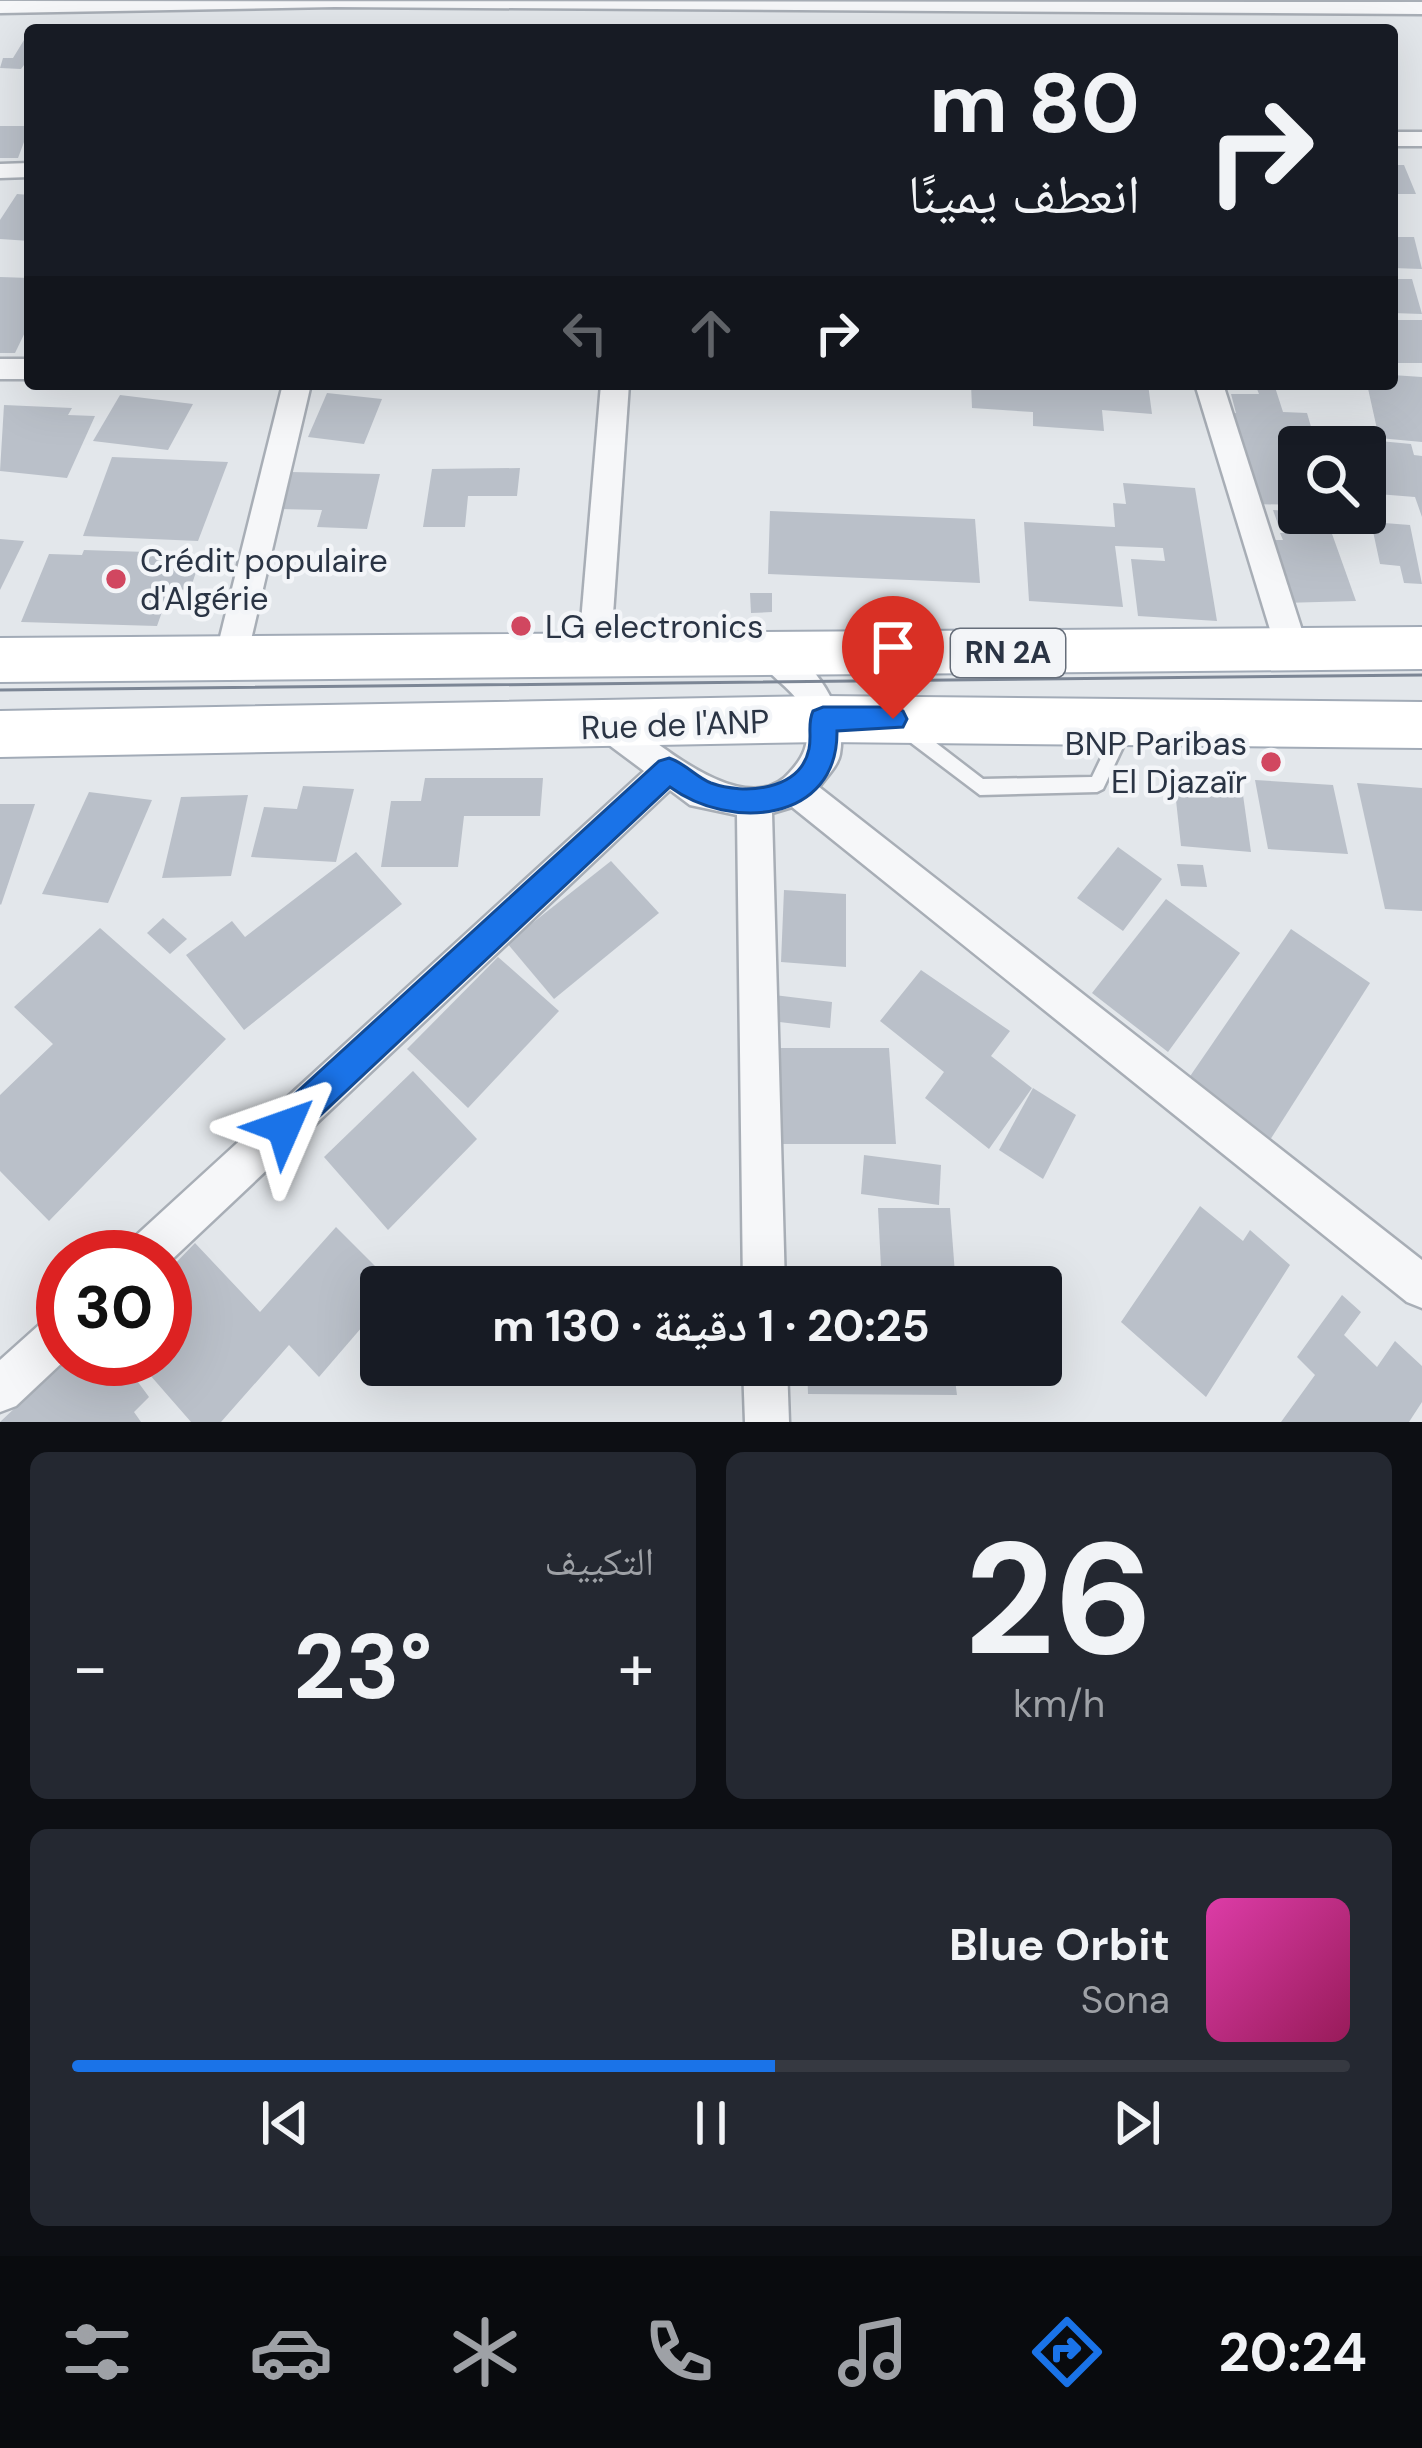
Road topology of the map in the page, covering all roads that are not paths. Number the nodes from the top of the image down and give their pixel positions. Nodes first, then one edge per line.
1 (328, 1) edge
2 (458, 2) edge
3 (654, 3) edge
4 (400, 4) junction
5 (1277, 4) edge
6 (0, 8) edge
7 (1422, 8) edge
8 (871, 13) edge
9 (1100, 13) edge
10 (396, 24) edge
11 (296, 390) edge
12 (615, 390) edge
13 (1211, 390) edge
14 (1422, 648) edge
15 (1292, 649) junction
16 (774, 657) junction
17 (594, 658) junction
18 (0, 660) edge
19 (230, 661) junction
20 (823, 719) junction
21 (1422, 725) edge
22 (609, 726) junction
23 (0, 734) edge
24 (669, 770) junction
25 (797, 790) junction
26 (754, 803) junction
27 (173, 1230) edge
28 (764, 1266) edge
29 (1422, 1287) edge
30 (36, 1357) edge
31 (765, 1386) edge
32 (0, 1390) edge
33 (766, 1422) edge

1 - 4 street
1 - 6 street
2 - 3 street
2 - 4 street
3 - 8 street
4 - 10 street
5 - 7 street
5 - 9 street
8 - 9 street
11 - 19 street
12 - 17 street
13 - 15 street
14 - 15 main road, Rue de l'ANP / RN 2A
15 - 16 main road, Rue de l'ANP / RN 2A
16 - 17 main road, Rue de l'ANP / RN 2A
16 - 20 street
17 - 19 main road, Rue de l'ANP / RN 2A
18 - 19 main road, Rue de l'ANP / RN 2A
20 - 21 main road, Rue de l'ANP / RN 2A
20 - 22 main road, Rue de l'ANP / RN 2A
20 - 25 street
22 - 23 main road, Rue de l'ANP / RN 2A
22 - 24 street
24 - 26 street
24 - 27 street
25 - 26 street
25 - 29 street
26 - 28 street
30 - 32 street
31 - 33 street

